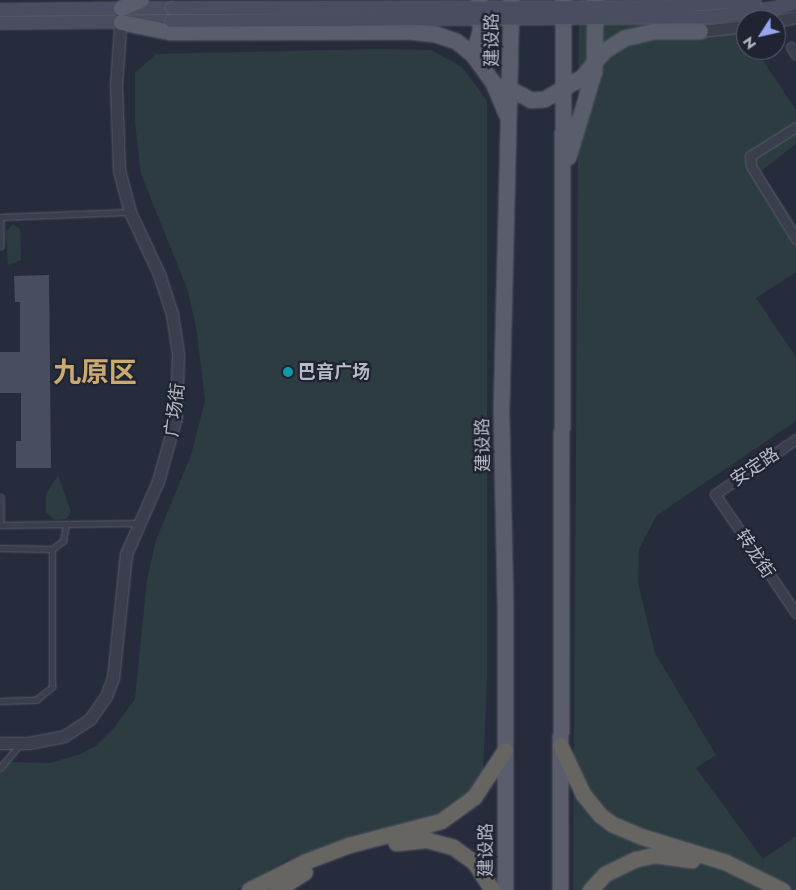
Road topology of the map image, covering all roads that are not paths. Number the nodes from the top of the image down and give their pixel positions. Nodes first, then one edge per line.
1 (140, 0) edge
2 (479, 0) edge
3 (511, 0) edge
4 (563, 0) edge
5 (595, 0) edge
6 (755, 0) edge
7 (796, 2) edge
8 (0, 10) edge
9 (121, 10) edge
10 (0, 23) edge
11 (736, 27) edge
12 (700, 31) joint
13 (473, 55) junction
14 (594, 64) junction
15 (491, 79) junction
16 (563, 87) junction
17 (510, 88) junction
18 (510, 126) junction
19 (796, 127) edge
20 (564, 167) junction
21 (130, 212) junction
22 (0, 218) edge
23 (796, 239) edge
24 (1, 246) edge
25 (796, 440) edge
26 (715, 494) joint
27 (1, 497) edge
28 (138, 523) junction
29 (66, 524) junction
30 (0, 525) edge
31 (0, 548) edge
32 (52, 549) junction
33 (796, 613) edge
34 (0, 701) edge
35 (0, 743) edge
36 (21, 743) junction
37 (560, 745) junction
38 (505, 750) junction
39 (0, 768) edge
40 (248, 890) edge
41 (277, 890) edge
42 (492, 890) edge
43 (505, 890) edge
44 (560, 890) edge
45 (590, 890) edge
46 (760, 890) edge
47 (782, 890) edge

1 - 9 main road
2 - 13 main road
3 - 17 main road, 建设路
4 - 16 main road
5 - 14 main road
6 - 9 main road, bridge
7 - 9 main road, bridge
8 - 9 main road
9 - 10 main road
9 - 13 main road
9 - 21 street, 广场街
11 - 12 street
12 - 14 main road
13 - 15 main road
14 - 16 main road
14 - 20 main road
15 - 17 main road
15 - 18 main road
16 - 17 main road
16 - 20 main road
17 - 18 main road, 建设路
18 - 38 main road, 建设路
19 - 23 street
20 - 37 main road
21 - 22 lane
21 - 28 street, 广场街
22 - 24 lane
25 - 26 street, 安定路
26 - 33 street, 转龙街
27 - 30 lane
28 - 29 lane
28 - 36 street, 广场街
29 - 30 lane
29 - 32 lane
31 - 32 lane
32 - 34 lane
35 - 36 street, 广场街
36 - 39 lane
37 - 44 main road
37 - 47 highway
38 - 40 highway
38 - 43 main road, 建设路
41 - 42 highway
45 - 46 highway

